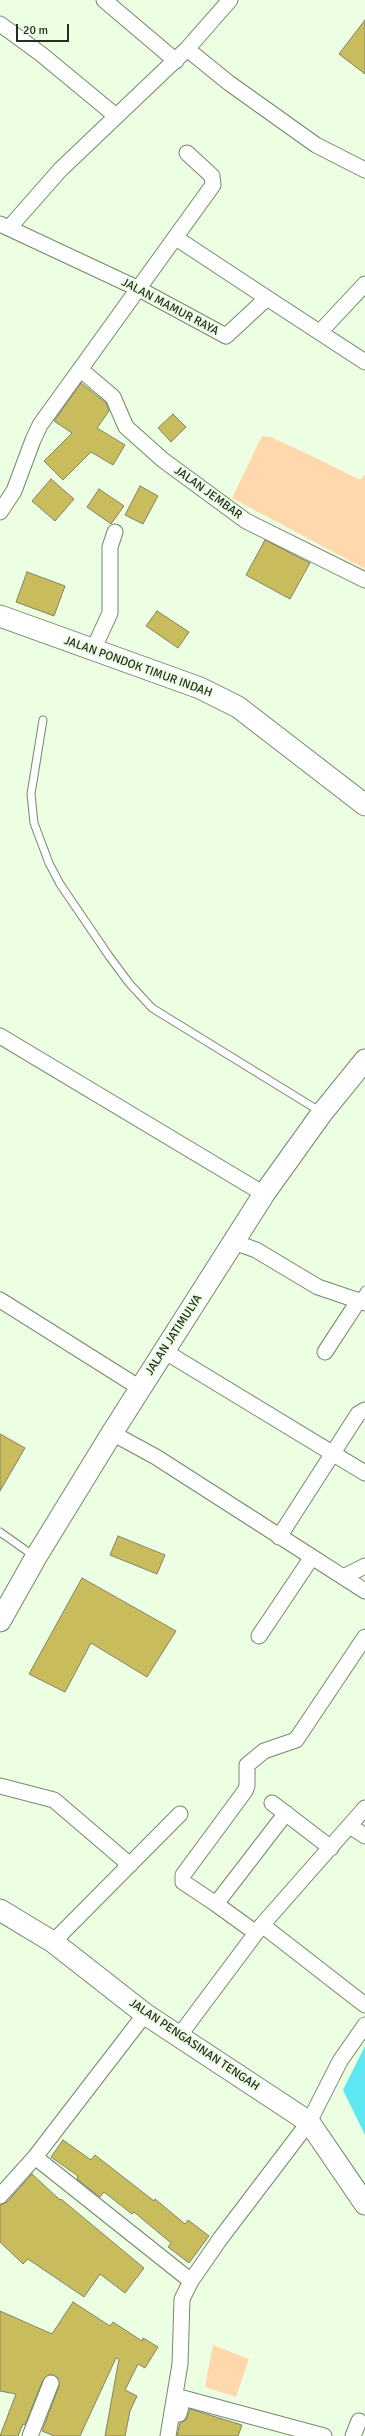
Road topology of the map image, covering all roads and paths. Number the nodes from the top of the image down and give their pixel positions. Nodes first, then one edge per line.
1 (104, 0) edge
2 (230, 0) edge
3 (0, 24) edge
4 (187, 49) junction
5 (176, 61) junction
6 (116, 116) junction
7 (188, 153) dead end
8 (363, 164) edge
9 (4, 226) edge
10 (176, 238) junction
11 (365, 284) edge
12 (139, 289) junction
13 (267, 298) junction
14 (320, 332) junction
15 (365, 362) edge
16 (81, 370) junction
17 (0, 512) edge
18 (115, 532) dead end
19 (365, 580) edge
20 (0, 617) edge
21 (93, 650) junction
22 (43, 720) dead end
23 (365, 805) edge
24 (0, 1036) edge
25 (365, 1060) edge
26 (322, 1113) junction
27 (264, 1194) junction
28 (234, 1242) junction
29 (363, 1297) edge
30 (0, 1300) edge
31 (164, 1351) junction
32 (325, 1352) dead end
33 (140, 1388) junction
34 (365, 1410) edge
35 (112, 1433) junction
36 (333, 1453) junction
37 (365, 1473) edge
38 (0, 1532) edge
39 (278, 1537) junction
40 (36, 1557) junction
41 (312, 1557) junction
42 (365, 1566) edge
43 (345, 1576) junction
44 (365, 1591) edge
45 (0, 1621) edge
46 (259, 1636) dead end
47 (365, 1637) edge
48 (0, 1786) edge
49 (272, 1803) dead end
50 (365, 1808) edge
51 (286, 1813) junction
52 (180, 1814) dead end
53 (350, 1826) junction
54 (365, 1836) edge
55 (331, 1848) junction
56 (130, 1865) junction
57 (216, 1904) junction
58 (0, 1910) edge
59 (259, 1929) junction
60 (54, 1942) junction
61 (365, 2004) edge
62 (145, 2014) junction
63 (365, 2025) edge
64 (179, 2036) junction
65 (309, 2122) junction
66 (35, 2156) junction
67 (0, 2196) edge
68 (365, 2204) edge
69 (191, 2281) junction
70 (51, 2383) dead end
71 (359, 2421) dead end
72 (30, 2436) edge
73 (168, 2436) edge
74 (175, 2436) edge
75 (324, 2436) edge
76 (353, 2436) edge

1 - 5 street
2 - 4 street
3 - 6 street
4 - 5 street
4 - 8 street
5 - 6 street
6 - 9 street
7 - 10 street
9 - 12 street, JALAN MAMUR RAYA
10 - 12 street
10 - 13 street
11 - 14 street
12 - 13 street, JALAN MAMUR RAYA
12 - 16 street
13 - 14 street
14 - 15 street
16 - 17 street
16 - 19 street, JALAN JEMBAR
18 - 21 street
20 - 21 main road, JALAN PONDOK TIMUR INDAH
21 - 23 main road, JALAN PONDOK TIMUR INDAH
22 - 26 lane
24 - 27 street
25 - 26 main road, JALAN JATIMULYA
26 - 27 main road, JALAN JATIMULYA
27 - 28 main road, JALAN JATIMULYA
28 - 29 street
28 - 31 main road, JALAN JATIMULYA
29 - 32 street
30 - 33 street
31 - 33 main road, JALAN JATIMULYA
31 - 36 street
33 - 35 main road, JALAN JATIMULYA
34 - 36 street
35 - 39 street
35 - 40 main road, JALAN JATIMULYA
36 - 37 street
36 - 39 street
38 - 40 lane
39 - 41 street
40 - 45 main road, JALAN JATIMULYA
41 - 43 street
41 - 46 street
42 - 43 street
43 - 44 street
47 - 57 street
48 - 56 street
49 - 51 street
50 - 53 street
51 - 55 street
51 - 57 street
52 - 56 street
53 - 54 street
53 - 55 street
55 - 59 street
56 - 60 street
57 - 59 street
58 - 60 main road, JALAN PENGASINAN TENGAH
59 - 61 street
59 - 64 street
60 - 62 main road, JALAN PENGASINAN TENGAH
62 - 64 main road, JALAN PENGASINAN TENGAH
62 - 66 street
63 - 65 street
64 - 65 main road, JALAN PENGASINAN TENGAH
65 - 68 main road, JALAN PENGASINAN TENGAH
65 - 69 street
66 - 67 street
66 - 69 street
69 - 73 street
70 - 72 street
71 - 76 street
74 - 75 street

